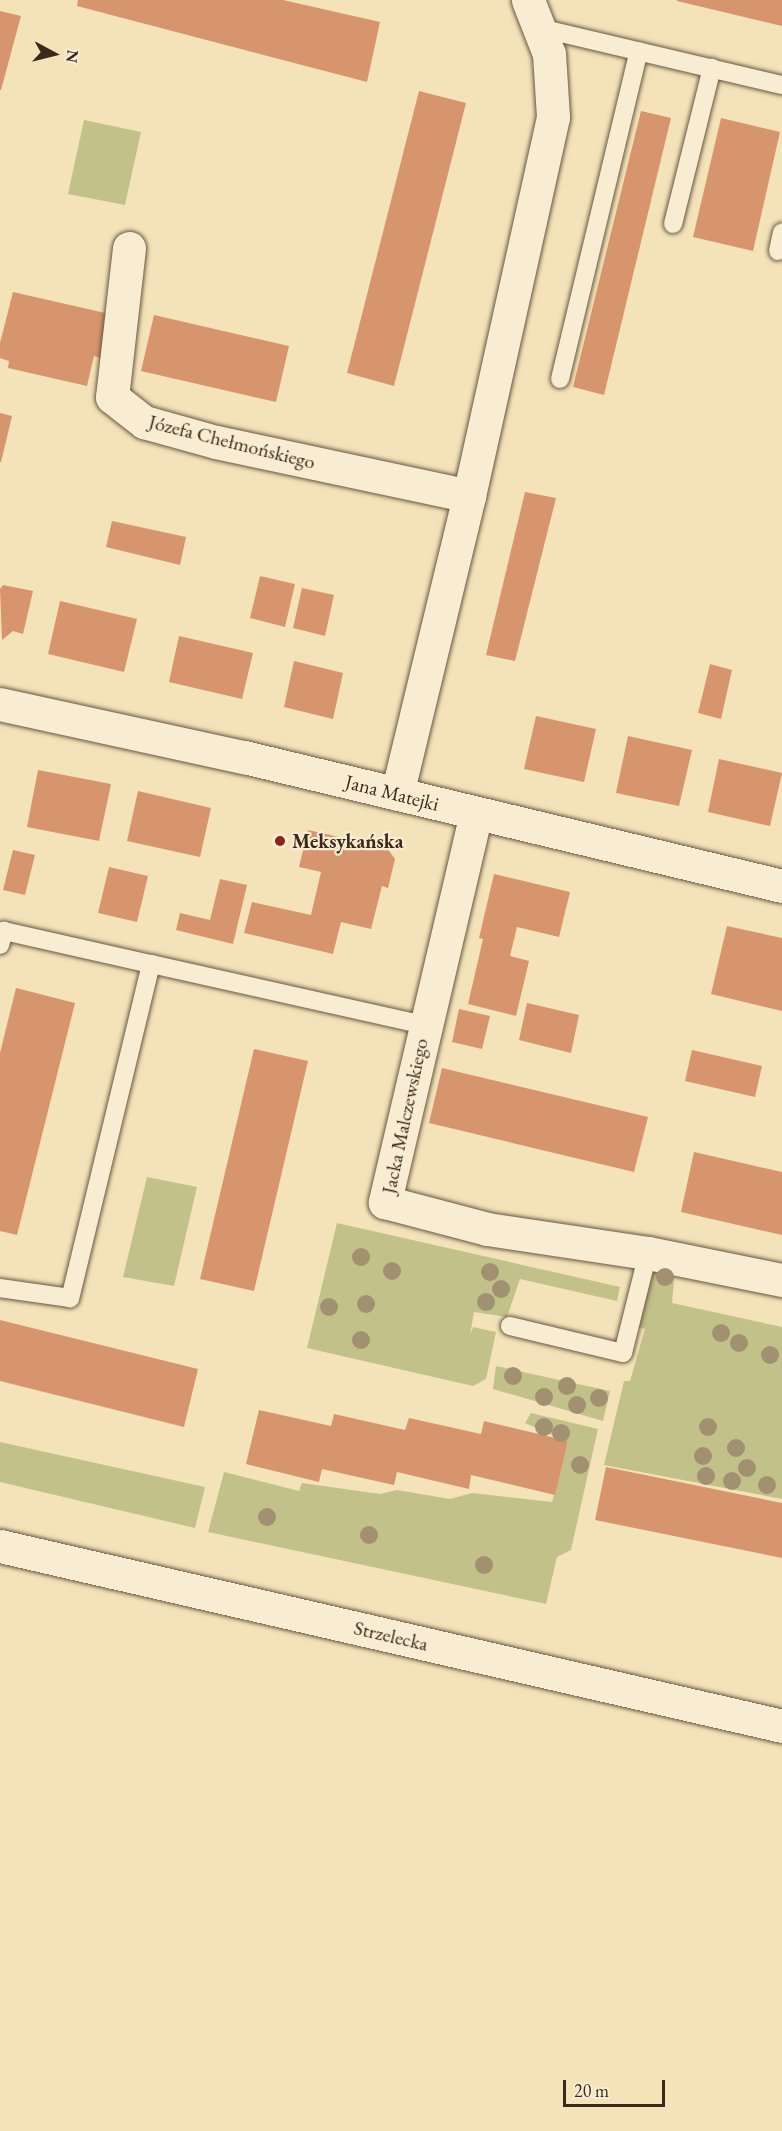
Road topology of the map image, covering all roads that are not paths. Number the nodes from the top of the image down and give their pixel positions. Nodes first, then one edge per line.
1 (534, 14) edge
2 (639, 51) junction
3 (712, 68) junction
4 (782, 85) edge
5 (673, 224) dead end
6 (782, 232) edge
7 (129, 248) dead end
8 (778, 251) dead end
9 (560, 379) dead end
10 (469, 496) junction
11 (0, 704) edge
12 (397, 794) junction
13 (476, 813) junction
14 (782, 886) edge
15 (0, 945) edge
16 (151, 964) junction
17 (424, 1025) junction
18 (648, 1253) junction
19 (782, 1280) edge
20 (0, 1288) edge
21 (510, 1326) dead end
22 (0, 1546) edge
23 (782, 1726) edge

1 - 2 lane
1 - 10 street
2 - 3 lane
2 - 9 lane
3 - 4 lane
3 - 5 lane
6 - 8 lane
7 - 10 street, Józefa Chełmońskiego
10 - 12 street
11 - 12 street, Jana Matejki
12 - 13 street, Jana Matejki
13 - 14 street, Jana Matejki
13 - 17 street, Jacka Malczewskiego
15 - 16 lane
16 - 17 lane
16 - 20 lane
17 - 18 street, Jacka Malczewskiego
18 - 19 street, Jacka Malczewskiego
18 - 21 lane
22 - 23 street, Strzelecka

